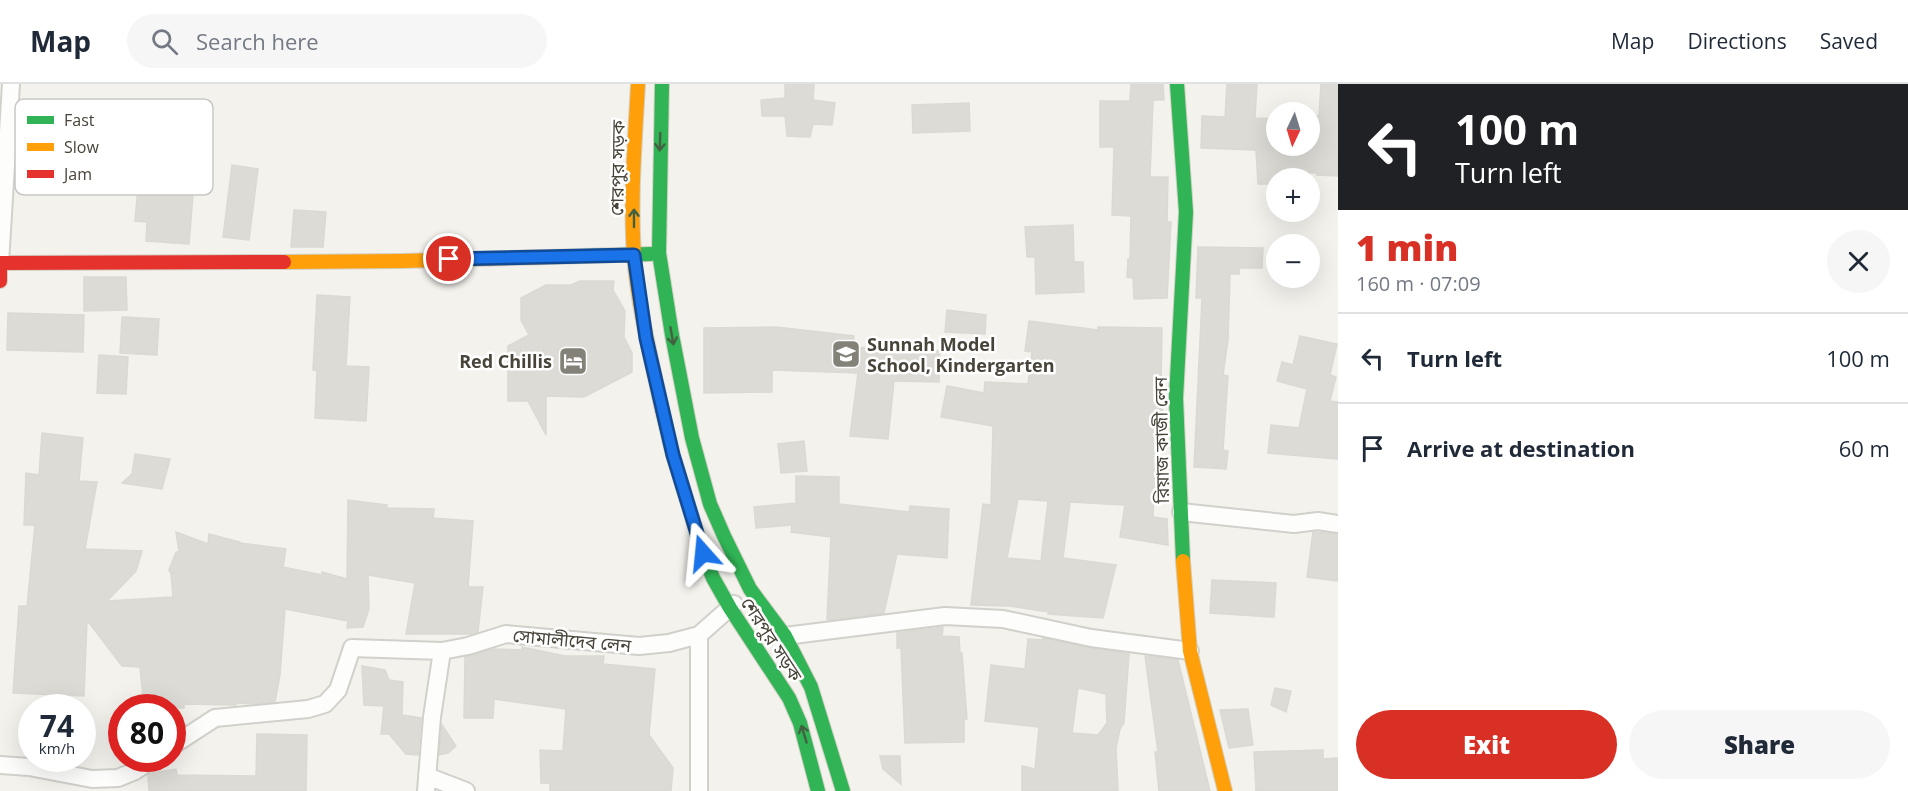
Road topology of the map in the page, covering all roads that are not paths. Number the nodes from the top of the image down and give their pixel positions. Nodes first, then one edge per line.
1 (11, 84) edge
2 (638, 84) edge
3 (662, 84) edge
4 (1177, 84) edge
5 (659, 253) junction
6 (634, 255) junction
7 (0, 263) edge
8 (0, 281) edge
9 (1181, 512) junction
10 (1338, 524) edge
11 (750, 589) junction
12 (730, 608) junction
13 (699, 635) junction
14 (785, 636) junction
15 (442, 651) junction
16 (1190, 651) junction
17 (186, 737) edge
18 (0, 765) edge
19 (133, 772) edge
20 (427, 783) edge
21 (466, 791) edge
22 (699, 791) edge
23 (818, 791) edge
24 (843, 791) edge
25 (1226, 791) edge

1 - 7 street
6 -> 2 main road, শেরপুর সড়ক
3 -> 5 main road, শেরপুর সড়ক
4 - 9 main road, রিয়াজ কাজী লেন
5 - 6 main road
5 -> 11 main road, শেরপুর সড়ক
6 - 7 main road
6 - 12 main road, শেরপুর সড়ক
7 - 8 main road
9 - 10 street
9 - 16 main road, রিয়াজ কাজী লেন
11 - 12 street, সোমালীদেব লেন
11 - 14 main road, শেরপুর সড়ক
12 - 13 street, সোমালীদেব লেন
23 -> 12 main road, শেরপুর সড়ক
13 - 15 street, সোমালীদেব লেন
13 - 22 street
14 - 16 street
14 - 24 main road, শেরপুর সড়ক
15 - 17 street, সোমালীদেব লেন
15 - 20 street
16 - 25 main road, রিয়াজ কাজী লেন
18 - 19 street
20 - 21 street

